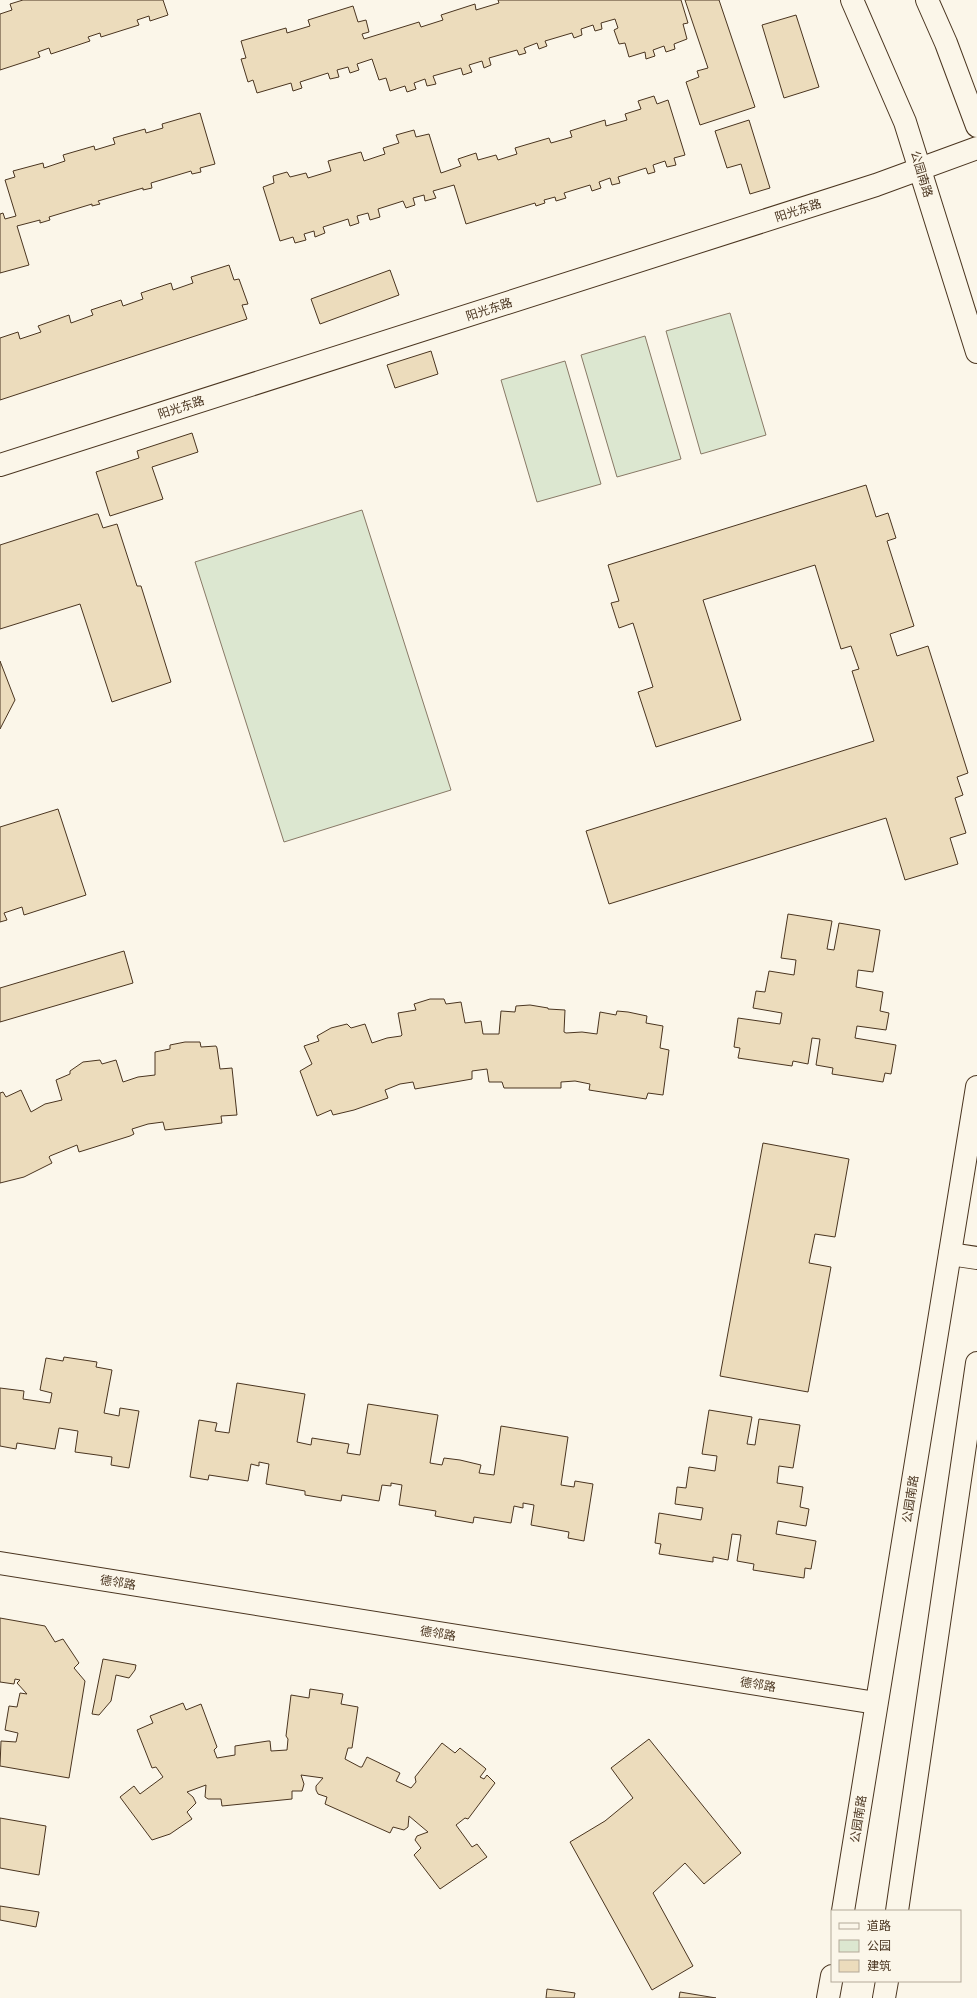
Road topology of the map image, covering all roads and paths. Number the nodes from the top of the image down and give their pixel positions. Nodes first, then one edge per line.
1 (852, 0) edge
2 (927, 0) edge
3 (977, 126) edge
4 (977, 148) edge
5 (920, 169) junction
6 (977, 352) edge
7 (0, 465) edge
8 (977, 1086) edge
9 (950, 1254) junction
10 (977, 1258) edge
11 (977, 1363) edge
12 (0, 1563) edge
13 (876, 1703) junction
14 (843, 1910) edge
15 (897, 1910) edge
16 (831, 1982) edge
17 (887, 1982) edge
18 (828, 1998) edge
19 (884, 1998) edge

1 - 5 main road, 公园南路
2 - 3 main road
4 - 5 main road, 阳光东路
5 - 6 main road, 公园南路
5 - 7 main road, 阳光东路
8 - 9 main road, 公园南路
9 - 10 main road
9 - 13 main road, 公园南路
11 - 15 main road
12 - 13 main road, 德邻路
13 - 14 main road, 公园南路
16 - 18 main road
17 - 19 main road

